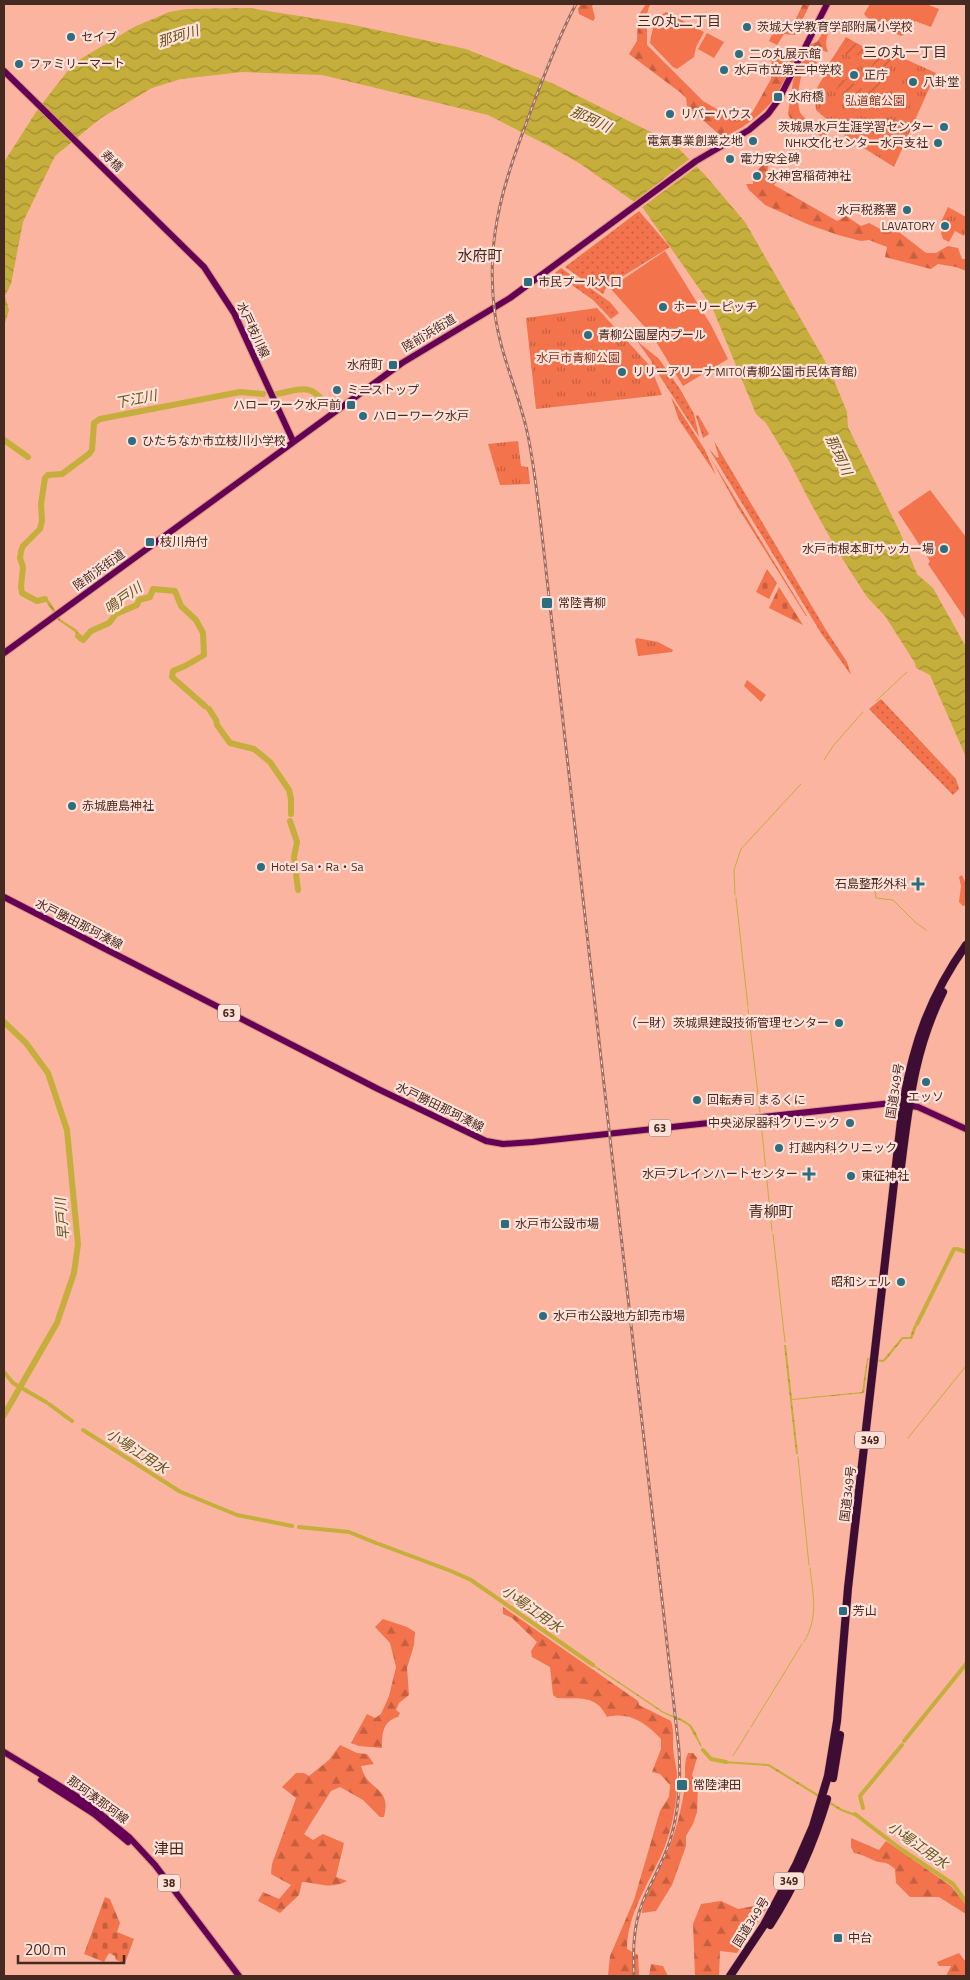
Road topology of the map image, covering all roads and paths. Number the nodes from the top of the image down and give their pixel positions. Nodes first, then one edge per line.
1 (827, 4) edge
2 (4, 71) edge
3 (177, 239) joint
4 (293, 442) junction
5 (4, 653) edge
6 (4, 897) edge
7 (966, 945) edge
8 (966, 953) edge
9 (906, 1104) junction
10 (966, 1128) edge
11 (4, 1752) edge
12 (4, 1756) edge
13 (234, 1976) edge
14 (239, 1976) edge
15 (730, 1976) edge
16 (736, 1976) edge

1 - 4 main road, 陸前浜街道
2 - 3 main road, 寿橋
3 - 4 main road, 水戸枝川線
4 - 5 main road, 陸前浜街道
6 - 9 main road, 水戸勝田那珂湊線 / 63
7 - 9 highway, 国道349号 / 349
8 - 9 highway, 国道349号 / 349
9 - 10 main road, 水戸勝田那珂湊線 / 63
9 - 15 highway, 国道349号 / 349
9 - 16 highway, 国道349号 / 349
11 - 14 main road, 那珂湊那珂線 / 38
12 - 13 main road, 那珂湊那珂線 / 38

